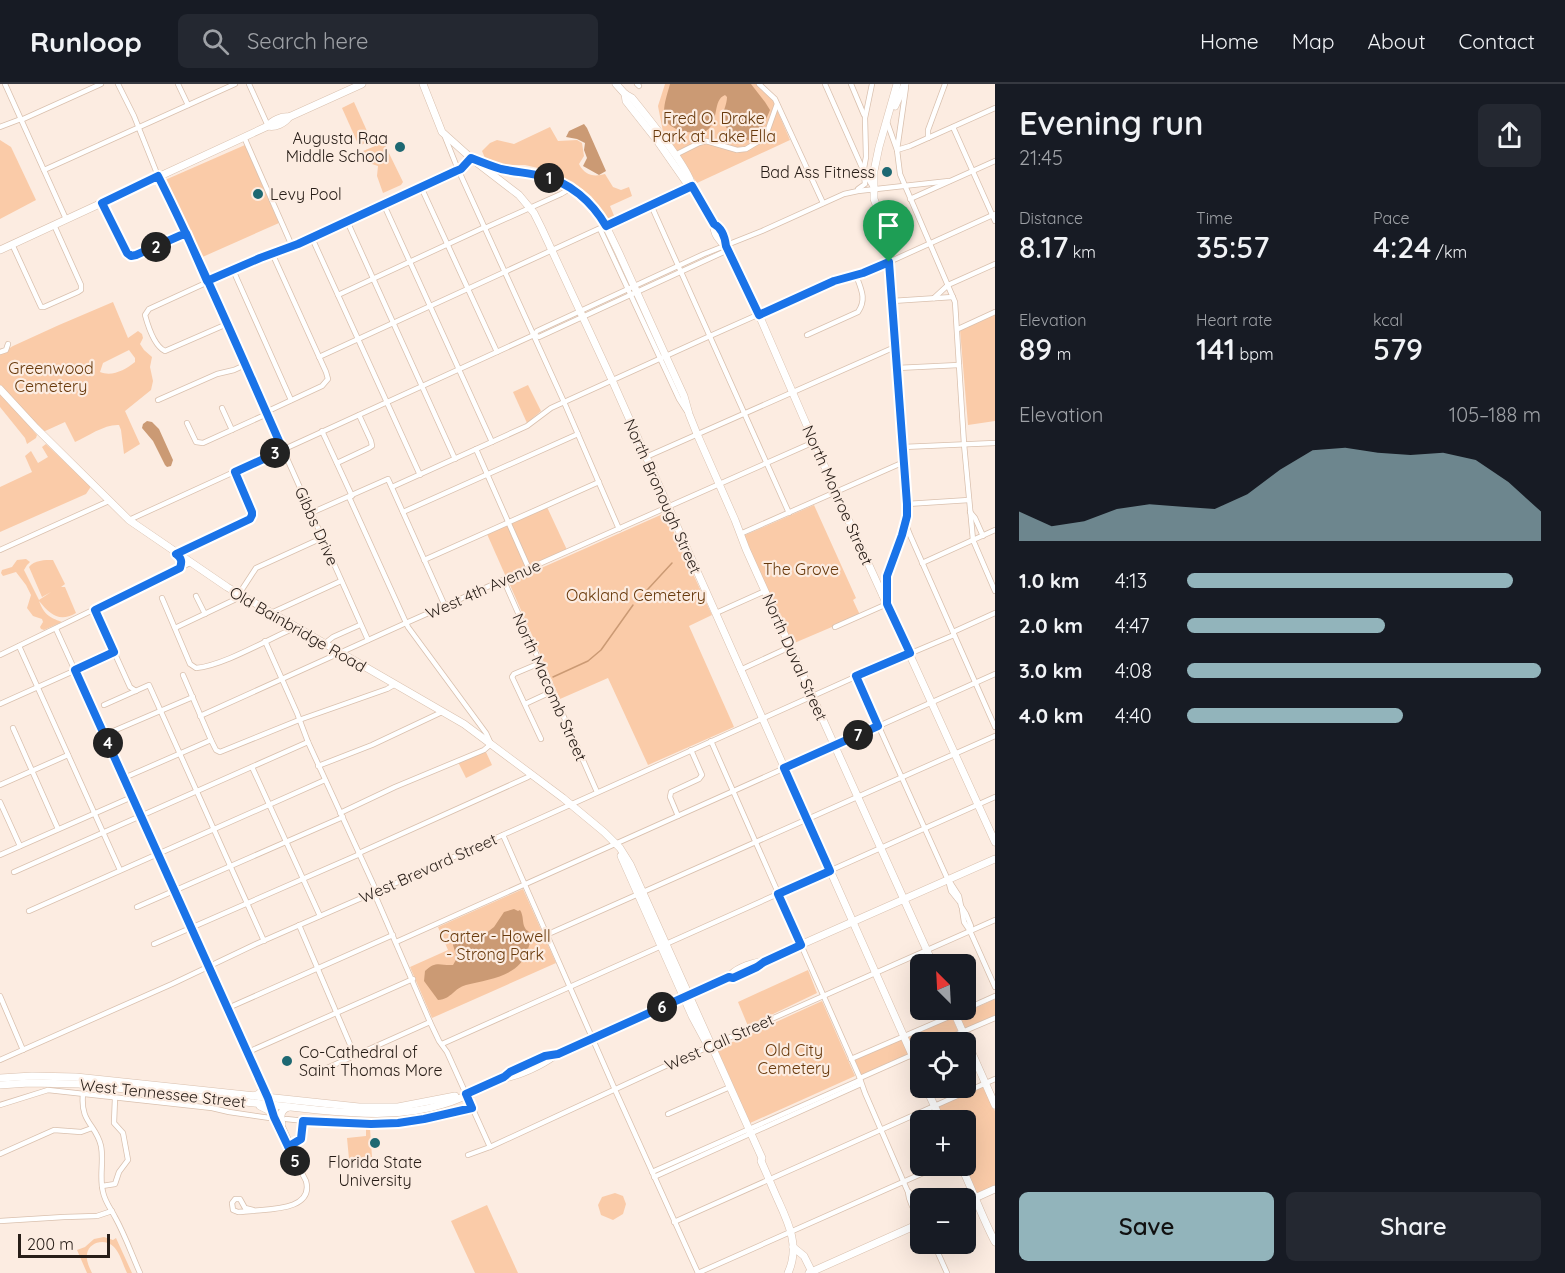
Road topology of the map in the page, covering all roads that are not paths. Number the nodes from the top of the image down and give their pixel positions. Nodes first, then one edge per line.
1 (5, 84) edge
2 (101, 84) edge
3 (118, 84) edge
4 (178, 84) edge
5 (235, 84) edge
6 (249, 84) edge
7 (362, 84) edge
8 (423, 84) edge
9 (616, 84) edge
10 (759, 84) edge
11 (825, 84) edge
12 (851, 84) edge
13 (872, 84) edge
14 (897, 84) edge
15 (906, 84) edge
16 (945, 84) edge
17 (431, 102) junction
18 (777, 104) junction
19 (188, 105) junction
20 (995, 108) edge
21 (865, 118) junction
22 (21, 119) junction
23 (887, 122) junction
24 (268, 126) junction
25 (0, 127) edge
26 (953, 127) junction
27 (138, 128) junction
28 (442, 132) junction
29 (244, 137) junction
30 (927, 138) junction
31 (451, 139) junction
32 (866, 143) junction
33 (853, 147) junction
34 (897, 150) junction
35 (672, 156) junction
36 (471, 158) junction
37 (995, 160) edge
38 (44, 170) junction
39 (459, 170) junction
40 (863, 171) junction
41 (874, 171) junction
42 (972, 171) junction
43 (158, 176) junction
44 (949, 181) junction
45 (569, 186) junction
46 (692, 186) junction
47 (904, 186) junction
48 (421, 188) junction
49 (875, 189) junction
50 (853, 191) junction
51 (910, 199) junction
52 (102, 203) junction
53 (823, 203) junction
54 (384, 205) junction
55 (651, 205) junction
56 (530, 208) junction
57 (994, 215) edge
58 (66, 219) junction
59 (347, 221) junction
60 (995, 221) edge
61 (54, 225) junction
62 (603, 227) junction
63 (485, 228) junction
64 (186, 233) junction
65 (312, 238) junction
66 (12, 244) junction
67 (447, 244) junction
68 (930, 244) junction
69 (292, 246) junction
70 (727, 248) junction
71 (0, 250) edge
72 (552, 251) junction
73 (272, 253) junction
74 (704, 254) junction
75 (707, 259) junction
76 (410, 262) junction
77 (889, 262) junction
78 (995, 264) edge
79 (678, 266) junction
80 (232, 270) junction
81 (505, 272) junction
82 (681, 272) junction
83 (856, 275) junction
84 (373, 278) junction
85 (208, 282) junction
86 (948, 285) junction
87 (468, 289) junction
88 (632, 291) junction
89 (338, 295) junction
90 (954, 297) junction
91 (934, 298) junction
92 (892, 301) junction
93 (430, 306) junction
94 (995, 312) edge
95 (581, 314) junction
96 (759, 315) junction
97 (394, 323) junction
98 (227, 324) junction
99 (958, 329) junction
100 (534, 335) junction
101 (807, 335) dead end
102 (710, 336) junction
103 (358, 339) junction
104 (8, 344) dead end
105 (895, 347) junction
106 (0, 352) edge
107 (497, 352) junction
108 (319, 357) junction
109 (663, 357) junction
110 (245, 365) junction
111 (959, 365) junction
112 (897, 368) junction
113 (459, 369) junction
114 (612, 381) junction
115 (422, 386) junction
116 (0, 389) edge
117 (792, 392) junction
118 (158, 400) dead end
119 (291, 400) junction
120 (387, 402) junction
121 (564, 402) junction
122 (222, 408) dead end
123 (266, 413) junction
124 (744, 413) junction
125 (359, 415) junction
126 (187, 423) dead end
127 (232, 430) junction
128 (322, 431) junction
129 (578, 434) junction
130 (697, 434) junction
131 (492, 442) junction
132 (814, 442) junction
133 (995, 443) edge
134 (964, 444) junction
135 (903, 447) junction
136 (476, 449) junction
137 (283, 450) junction
138 (646, 457) junction
139 (455, 459) junction
140 (904, 462) junction
141 (337, 463) junction
142 (767, 463) junction
143 (235, 472) junction
144 (420, 475) junction
145 (487, 475) junction
146 (599, 482) junction
147 (718, 484) junction
148 (392, 487) junction
149 (836, 492) junction
150 (350, 496) junction
151 (969, 500) junction
152 (109, 501) junction
153 (907, 504) junction
154 (668, 507) junction
155 (403, 512) junction
156 (970, 512) junction
157 (311, 513) junction
158 (789, 513) junction
159 (129, 520) junction
160 (508, 522) junction
161 (619, 529) junction
162 (995, 530) edge
163 (740, 534) junction
164 (906, 535) junction
165 (983, 536) junction
166 (322, 538) junction
167 (972, 540) junction
168 (0, 550) edge
169 (178, 555) junction
170 (424, 560) junction
171 (190, 563) junction
172 (922, 563) junction
173 (180, 568) junction
174 (529, 569) junction
175 (887, 578) junction
176 (876, 580) junction
177 (341, 581) junction
178 (504, 581) junction
179 (765, 591) junction
180 (995, 591) edge
181 (240, 595) junction
182 (883, 595) junction
183 (196, 596) dead end
184 (162, 598) dead end
185 (887, 604) junction
186 (445, 606) junction
187 (95, 610) junction
188 (271, 613) junction
189 (995, 613) edge
190 (205, 614) junction
191 (715, 614) junction
192 (406, 623) junction
193 (360, 625) junction
194 (294, 626) junction
195 (834, 627) dead end
196 (175, 628) junction
197 (56, 629) junction
198 (953, 633) junction
199 (368, 640) junction
200 (265, 641) junction
201 (324, 644) junction
202 (19, 646) junction
203 (790, 647) junction
204 (114, 652) junction
205 (340, 653) junction
206 (910, 653) junction
207 (0, 655) edge
208 (540, 663) junction
209 (75, 670) junction
210 (740, 670) junction
211 (995, 674) edge
212 (183, 675) dead end
213 (856, 676) junction
214 (281, 680) junction
215 (976, 683) junction
216 (394, 684) junction
217 (38, 687) junction
218 (136, 691) junction
219 (553, 691) junction
220 (812, 696) junction
221 (193, 697) junction
222 (932, 702) junction
223 (0, 704) edge
224 (525, 704) junction
225 (104, 705) dead end
226 (160, 710) junction
227 (442, 712) junction
228 (200, 716) junction
229 (762, 718) junction
230 (299, 720) junction
231 (878, 726) junction
232 (995, 727) edge
233 (13, 728) dead end
234 (104, 735) junction
235 (995, 736) edge
236 (541, 739) dead end
237 (211, 740) junction
238 (711, 741) junction
239 (308, 742) junction
240 (491, 744) junction
241 (835, 746) junction
242 (692, 750) junction
243 (955, 753) junction
244 (180, 754) junction
245 (68, 755) junction
246 (252, 766) junction
247 (318, 766) junction
248 (784, 768) junction
249 (32, 771) junction
250 (531, 774) junction
251 (123, 778) junction
252 (902, 778) junction
253 (325, 780) junction
254 (0, 785) edge
255 (196, 791) junction
256 (733, 791) junction
257 (597, 792) junction
258 (132, 797) junction
259 (858, 797) junction
260 (995, 797) edge
261 (0, 802) edge
262 (270, 804) junction
263 (570, 804) junction
264 (978, 805) junction
265 (94, 813) junction
266 (342, 815) junction
267 (140, 816) junction
268 (678, 816) junction
269 (807, 819) junction
270 (58, 829) junction
271 (214, 829) junction
272 (924, 829) junction
273 (103, 832) junction
274 (503, 835) junction
275 (287, 842) junction
276 (755, 842) junction
277 (995, 842) edge
278 (616, 844) junction
279 (20, 846) junction
280 (881, 848) junction
281 (360, 853) junction
282 (158, 854) junction
283 (0, 855) edge
284 (995, 859) edge
285 (231, 866) junction
286 (120, 870) junction
287 (830, 871) junction
288 (14, 872) dead end
289 (304, 879) junction
290 (948, 880) junction
291 (524, 885) junction
292 (174, 891) junction
293 (375, 892) junction
294 (640, 893) junction
295 (778, 894) junction
296 (904, 899) junction
297 (247, 904) junction
298 (137, 907) dead end
299 (29, 910) dead end
300 (320, 916) junction
301 (995, 920) edge
302 (852, 922) junction
303 (299, 925) junction
304 (192, 928) junction
305 (970, 931) junction
306 (393, 935) junction
307 (546, 935) junction
308 (264, 940) junction
309 (396, 942) junction
310 (154, 944) dead end
311 (663, 945) junction
312 (801, 945) junction
313 (927, 951) junction
314 (928, 954) edge
315 (209, 965) junction
316 (318, 969) junction
317 (875, 973) junction
318 (412, 979) junction
319 (569, 987) junction
320 (995, 987) edge
321 (0, 996) edge
322 (686, 996) junction
323 (824, 996) junction
324 (995, 996) edge
325 (976, 1005) edge
326 (228, 1008) junction
327 (337, 1013) junction
328 (995, 1018) edge
329 (937, 1020) edge
330 (957, 1020) edge
331 (430, 1022) junction
332 (962, 1032) joint
333 (904, 1036) junction
334 (592, 1038) junction
335 (442, 1044) junction
336 (710, 1046) junction
337 (24, 1050) junction
338 (910, 1050) edge
339 (248, 1052) junction
340 (355, 1056) junction
341 (910, 1056) edge
342 (851, 1059) junction
343 (0, 1060) edge
344 (976, 1063) edge
345 (318, 1072) dead end
346 (0, 1078) edge
347 (995, 1079) edge
348 (860, 1081) junction
349 (262, 1083) junction
350 (985, 1083) junction
351 (0, 1085) edge
352 (728, 1088) junction
353 (615, 1089) junction
354 (83, 1094) junction
355 (466, 1094) junction
356 (115, 1098) junction
357 (931, 1098) edge
358 (251, 1099) junction
359 (270, 1102) junction
360 (0, 1105) edge
361 (935, 1106) junction
362 (995, 1106) edge
363 (290, 1107) junction
364 (472, 1108) junction
365 (937, 1110) edge
366 (668, 1114) dead end
367 (272, 1117) junction
368 (303, 1121) junction
369 (284, 1122) junction
370 (92, 1128) junction
371 (881, 1130) junction
372 (748, 1132) junction
373 (291, 1145) junction
374 (490, 1146) junction
375 (0, 1154) edge
376 (468, 1155) dead end
377 (298, 1165) junction
378 (653, 1175) junction
379 (916, 1176) edge
380 (769, 1180) junction
381 (904, 1181) junction
382 (102, 1186) junction
383 (995, 1190) edge
384 (910, 1195) edge
385 (976, 1198) edge
386 (976, 1201) edge
387 (253, 1210) junction
388 (112, 1211) junction
389 (0, 1221) edge
390 (674, 1222) junction
391 (910, 1226) edge
392 (791, 1231) junction
393 (995, 1242) edge
394 (793, 1247) junction
395 (938, 1254) edge
396 (140, 1273) edge
397 (698, 1273) edge
398 (783, 1273) edge
399 (788, 1273) edge
400 (810, 1273) edge
401 (947, 1273) edge

1 - 22 street
2 - 22 street
3 - 27 street, Gibbs Drive
4 - 19 street
5 - 19 street
6 - 24 street
7 - 24 main road
8 - 17 main road
9 - 35 main road, North Monroe Street
10 - 18 street
11 - 33 street
12 - 21 street
13 - 21 street
14 - 23 main road
15 - 23 main road
15 - 34 street
16 - 30 street
17 - 28 main road
17 - 31 main road
18 - 35 street
18 - 53 street
19 - 27 street
20 - 26 street
21 - 32 street
22 - 25 street
22 - 38 street
23 - 34 street
23 - 41 main road
24 - 29 main road
26 - 30 street
26 - 42 street
27 - 38 street
27 - 43 street, Gibbs Drive
28 - 31 main road
28 - 39 street
29 - 43 main road
29 - 69 street
30 - 34 street
31 - 36 main road, North Duval Street
32 - 33 street
32 - 40 street
33 - 40 street
34 - 47 street
35 - 46 main road, North Monroe Street
36 - 39 street
36 - 45 main road, North Duval Street
36 - 56 main road, North Bronough Street
37 - 42 street
38 - 58 street
39 - 48 street
39 - 63 street
40 - 41 street
40 - 49 street
40 - 50 street
41 - 49 main road
42 - 44 street
42 - 57 street
43 - 52 main road
43 - 64 street, Gibbs Drive
44 - 47 street
44 - 51 street
45 - 56 street
45 - 62 main road, North Duval Street
46 - 55 street
46 - 70 main road, North Monroe Street
47 - 49 street
47 - 51 street
48 - 54 street
48 - 67 street
49 - 50 street
49 - 77 main road
50 - 53 street
51 - 68 street
52 - 58 main road
52 - 64 street
53 - 70 street
54 - 59 street
54 - 76 street
55 - 62 street
55 - 79 street
56 - 63 street
56 - 72 main road, North Bronough Street
57 - 60 street
57 - 68 street
58 - 61 main road
59 - 65 street
59 - 84 street
61 - 66 main road
61 - 66 street
62 - 72 street
62 - 88 main road, North Duval Street
63 - 67 street
63 - 81 street
64 - 85 street, Gibbs Drive
65 - 69 street
65 - 89 street
66 - 71 main road
67 - 76 street
67 - 87 street
68 - 77 street
68 - 86 street
69 - 73 street
70 - 74 street
70 - 75 street
70 - 96 main road, North Monroe Street
72 - 81 street
72 - 95 main road, North Bronough Street
73 - 80 street
73 - 108 street
74 - 75 street
74 - 79 street
75 - 82 street
76 - 84 street
76 - 93 street
77 - 83 street
77 - 92 main road
78 - 86 street
79 - 82 street
79 - 88 street
80 - 85 street
80 - 119 street
81 - 87 street
81 - 100 street
82 - 88 street
82 - 102 street
83 - 96 street
83 - 101 street
84 - 89 street
84 - 97 street
85 - 98 street, Gibbs Drive
85 - 98 street
86 - 90 street
86 - 91 street
87 - 93 street
87 - 107 street
88 - 95 street
88 - 109 main road, North Duval Street
89 - 103 street
90 - 91 street
90 - 99 street
91 - 92 street
92 - 105 main road
93 - 97 street
93 - 113 street
94 - 99 street
95 - 100 street
95 - 114 main road, North Bronough Street
96 - 102 street
96 - 117 main road, North Monroe Street
97 - 103 street
97 - 115 street
98 - 110 street, Gibbs Drive
99 - 111 street
100 - 107 street
100 - 121 street
102 - 109 street
102 - 124 street
103 - 108 street
103 - 120 street
104 - 106 street
105 - 112 main road
105 - 117 street
107 - 113 street
108 - 119 street
109 - 114 street
109 - 130 main road, North Duval Street
110 - 118 street
110 - 123 street, Gibbs Drive
111 - 112 street
111 - 134 street
112 - 135 main road
113 - 115 street
113 - 131 street
114 - 121 street
114 - 138 main road, North Bronough Street
115 - 120 street
115 - 139 street
116 - 152 main road, Old Bainbridge Road
117 - 124 street
117 - 132 main road, North Monroe Street
119 - 123 street
120 - 125 street
120 - 144 street
121 - 129 street
121 - 131 street
122 - 127 street
123 - 127 street
123 - 137 street, Gibbs Drive
124 - 130 street
124 - 142 street
125 - 128 street
125 - 141 street
126 - 127 street
128 - 137 street
128 - 141 street
129 - 145 street
129 - 146 street
130 - 138 street
130 - 147 main road, North Duval Street
131 - 136 street
132 - 142 street, West 4th Avenue
132 - 149 main road, North Monroe Street
133 - 134 street
134 - 135 street
134 - 151 street
135 - 140 main road
136 - 139 street
136 - 145 street
137 - 143 street
137 - 157 street, Gibbs Drive
138 - 154 main road, North Bronough Street
139 - 144 street
140 - 149 street
140 - 153 main road
141 - 150 street
142 - 147 street, West 4th Avenue
142 - 158 street
143 - 159 street
143 - 169 street
144 - 148 street
145 - 155 street
145 - 160 street
146 - 160 street
146 - 161 street
147 - 154 street, West 4th Avenue
147 - 163 main road, North Duval Street
148 - 150 street
148 - 155 street
149 - 158 street
149 - 176 main road, North Monroe Street
150 - 157 street
150 - 192 street
151 - 153 street
151 - 156 street
152 - 159 main road, Old Bainbridge Road
152 - 168 street
153 - 164 main road
154 - 161 street, West 4th Avenue
154 - 191 main road, North Bronough Street
155 - 170 street
156 - 165 street
156 - 167 street
157 - 166 street, Gibbs Drive
158 - 163 street
159 - 169 main road, Old Bainbridge Road
160 - 170 street
160 - 174 street
161 - 174 street, West 4th Avenue
162 - 165 street
163 - 179 main road, North Duval Street
164 - 172 street
164 - 175 main road
165 - 167 street
166 - 177 street, Gibbs Drive
166 - 181 street
167 - 172 street
167 - 180 street
169 - 171 main road, Old Bainbridge Road
169 - 173 street
170 - 186 street
171 - 173 street
171 - 181 main road, Old Bainbridge Road
172 - 198 street
173 - 187 street
174 - 178 street, West 4th Avenue
175 - 176 main road
175 - 182 main road
175 - 185 main road
176 - 182 main road, North Monroe Street
177 - 188 street
177 - 193 street, Gibbs Drive
178 - 186 street, West 4th Avenue
178 - 208 street, North Macomb Street
179 - 191 street
179 - 203 main road, North Duval Street
181 - 188 main road, Old Bainbridge Road
181 - 190 street
182 - 185 main road, North Monroe Street
183 - 190 street
184 - 196 street
185 - 195 street
185 - 206 main road, North Monroe Street
186 - 192 street, West 4th Avenue
187 - 197 street
187 - 204 street
188 - 194 main road, Old Bainbridge Road
189 - 198 street, West Brevard Street
190 - 196 street
191 - 210 main road, North Bronough Street
192 - 199 street, West 4th Avenue
192 - 240 street
193 - 199 street, Gibbs Drive
193 - 201 street
194 - 200 street
194 - 201 main road, Old Bainbridge Road
196 - 200 street
197 - 202 street
197 - 209 street
198 - 206 street, West Brevard Street
198 - 215 street
199 - 205 street, West 4th Avenue
200 - 214 street
201 - 205 main road, Old Bainbridge Road
202 - 207 street
202 - 217 street
203 - 210 street
203 - 220 main road, North Duval Street
204 - 209 street
204 - 218 street
205 - 214 street, West 4th Avenue
205 - 216 main road, Old Bainbridge Road
206 - 213 street, West Brevard Street
206 - 222 main road, North Monroe Street
208 - 219 street, North Macomb Street
208 - 224 street
209 - 217 street
209 - 234 street
210 - 229 main road, North Bronough Street
211 - 215 street
212 - 221 street
213 - 220 street, West Brevard Street
213 - 231 street
214 - 228 street, West 4th Avenue
214 - 230 street
215 - 222 street
215 - 232 street
216 - 227 main road, Old Bainbridge Road
216 - 230 street
217 - 223 street
217 - 245 street
218 - 225 street
218 - 226 street
219 - 224 street
219 - 257 street, North Macomb Street
220 - 229 street, West Brevard Street
220 - 241 main road, North Duval Street
221 - 226 street
221 - 228 street
222 - 231 street
222 - 243 main road, North Monroe Street
224 - 236 street
226 - 234 street
226 - 244 street
227 - 240 main road, Old Bainbridge Road
227 - 247 street
228 - 237 street
229 - 238 street, West Brevard Street
229 - 248 main road, North Bronough Street
230 - 237 street
230 - 239 street
231 - 241 street
231 - 252 street
233 - 249 street
234 - 251 street
235 - 243 street
237 - 244 street
238 - 242 street, West Brevard Street
238 - 256 street
239 - 246 street
239 - 247 street
240 - 250 main road, Old Bainbridge Road
240 - 266 street
241 - 248 street
241 - 259 main road, North Duval Street
242 - 257 street, West Brevard Street
242 - 268 street
243 - 252 street
243 - 264 main road, North Monroe Street
244 - 251 street
244 - 255 street
245 - 249 street
245 - 265 street
246 - 255 street
246 - 262 street
247 - 253 street
248 - 256 street
248 - 269 main road, North Bronough Street
249 - 254 street
249 - 270 street
250 - 263 main road, Old Bainbridge Road
250 - 281 street
251 - 258 street
252 - 259 street
252 - 272 street
253 - 262 street
253 - 266 street
255 - 267 street
255 - 271 street
256 - 268 street
256 - 276 street
257 - 263 street, West Brevard Street
258 - 265 street
258 - 267 street
259 - 269 street
259 - 280 main road, North Duval Street
260 - 264 street
261 - 279 street
262 - 271 street
262 - 275 street
263 - 274 street, West Brevard Street
263 - 278 main road, Old Bainbridge Road
264 - 272 street
264 - 277 main road, North Monroe Street
265 - 270 street
265 - 273 street
266 - 275 street
266 - 281 street
267 - 273 street
267 - 282 street
268 - 278 street
269 - 276 street
269 - 287 main road, North Bronough Street
270 - 279 street
271 - 282 street
271 - 285 street
272 - 280 street
272 - 290 street
273 - 286 street
273 - 288 street
274 - 291 street
274 - 293 street, West Brevard Street
275 - 285 street
275 - 289 street
276 - 294 street
276 - 295 street
278 - 291 street
278 - 294 main road
279 - 283 street
280 - 287 street
280 - 296 main road, North Duval Street
281 - 289 street
281 - 293 street
282 - 286 street
282 - 292 street
284 - 290 main road, West Tennessee Street
285 - 292 street
285 - 297 street
286 - 299 street
287 - 295 street
287 - 302 main road, North Bronough Street
289 - 297 street
289 - 300 street
290 - 296 main road, West Tennessee Street
290 - 305 street
291 - 307 street
291 - 309 street
292 - 298 street
292 - 304 street
293 - 300 street, West Brevard Street
293 - 306 street
294 - 307 street
294 - 311 main road
295 - 311 street
295 - 312 street
296 - 302 main road, West Tennessee Street
296 - 313 main road, North Duval Street
297 - 304 street
297 - 308 street
300 - 303 street, West Brevard Street
301 - 305 street, West Call Street
302 - 312 main road, West Tennessee Street
302 - 317 main road, North Bronough Street
303 - 308 street, West Brevard Street
303 - 316 street
304 - 310 street
304 - 315 street
305 - 313 street, West Call Street
305 - 320 street
306 - 309 street
306 - 316 street
307 - 319 street
308 - 315 street, West Brevard Street
309 - 318 street
311 - 319 street
311 - 322 main road
312 - 322 main road, West Tennessee Street
312 - 323 street
313 - 314 main road, North Duval Street
313 - 317 street, West Call Street
315 - 326 street
315 - 337 street, West Brevard Street
316 - 326 street
316 - 327 street
317 - 323 street, West Call Street
317 - 333 main road, North Bronough Street
318 - 327 street
318 - 331 street
319 - 334 street
319 - 335 street
321 - 337 street
322 - 334 main road, West Tennessee Street
322 - 336 main road
323 - 336 street, West Call Street
323 - 342 street
324 - 325 street
326 - 339 street
327 - 339 street
327 - 340 street
328 - 332 street
329 - 333 street
330 - 332 main road
331 - 335 street
331 - 340 street
333 - 338 main road, North Bronough Street
333 - 342 street
334 - 353 street
334 - 355 main road, West Tennessee Street
335 - 355 street
336 - 352 main road
336 - 353 street, West Call Street
337 - 343 street, West Brevard Street
339 - 349 street
340 - 345 street
341 - 348 street
342 - 348 street
344 - 350 main road
346 - 358 main road, West Tennessee Street
347 - 350 street
348 - 371 street
348 - 372 street
349 - 358 main road
349 - 359 street
350 - 361 street
350 - 362 main road
351 - 358 main road, West Tennessee Street
352 - 366 street
352 - 372 main road
353 - 374 street, West Call Street
353 - 378 street
354 - 356 street
354 - 360 street
354 - 370 street
355 - 359 main road, West Tennessee Street
355 - 363 main road, West Tennessee Street
355 - 364 street
356 - 367 street
356 - 382 street
357 - 361 main road
358 - 359 main road, West Tennessee Street
358 - 367 main road
359 - 363 main road, West Tennessee Street
359 - 367 street
359 - 369 street
361 - 365 main road
361 - 371 street
363 - 369 main road
364 - 368 street
364 - 374 street
367 - 377 street
368 - 369 street
368 - 373 street
369 - 373 street
370 - 375 street
370 - 382 street
371 - 380 street
371 - 381 street
372 - 378 street
372 - 380 main road
373 - 377 street
374 - 376 street, West Call Street
377 - 387 street
378 - 390 street
379 - 381 street
380 - 390 street
380 - 392 main road
381 - 384 street
381 - 392 street
382 - 388 street
383 - 385 main road
386 - 393 main road
387 - 387 street
388 - 389 street
388 - 396 street
390 - 397 street
391 - 400 main road
392 - 394 main road
392 - 397 street
394 - 398 main road
394 - 399 main road
394 - 400 main road
395 - 401 street

